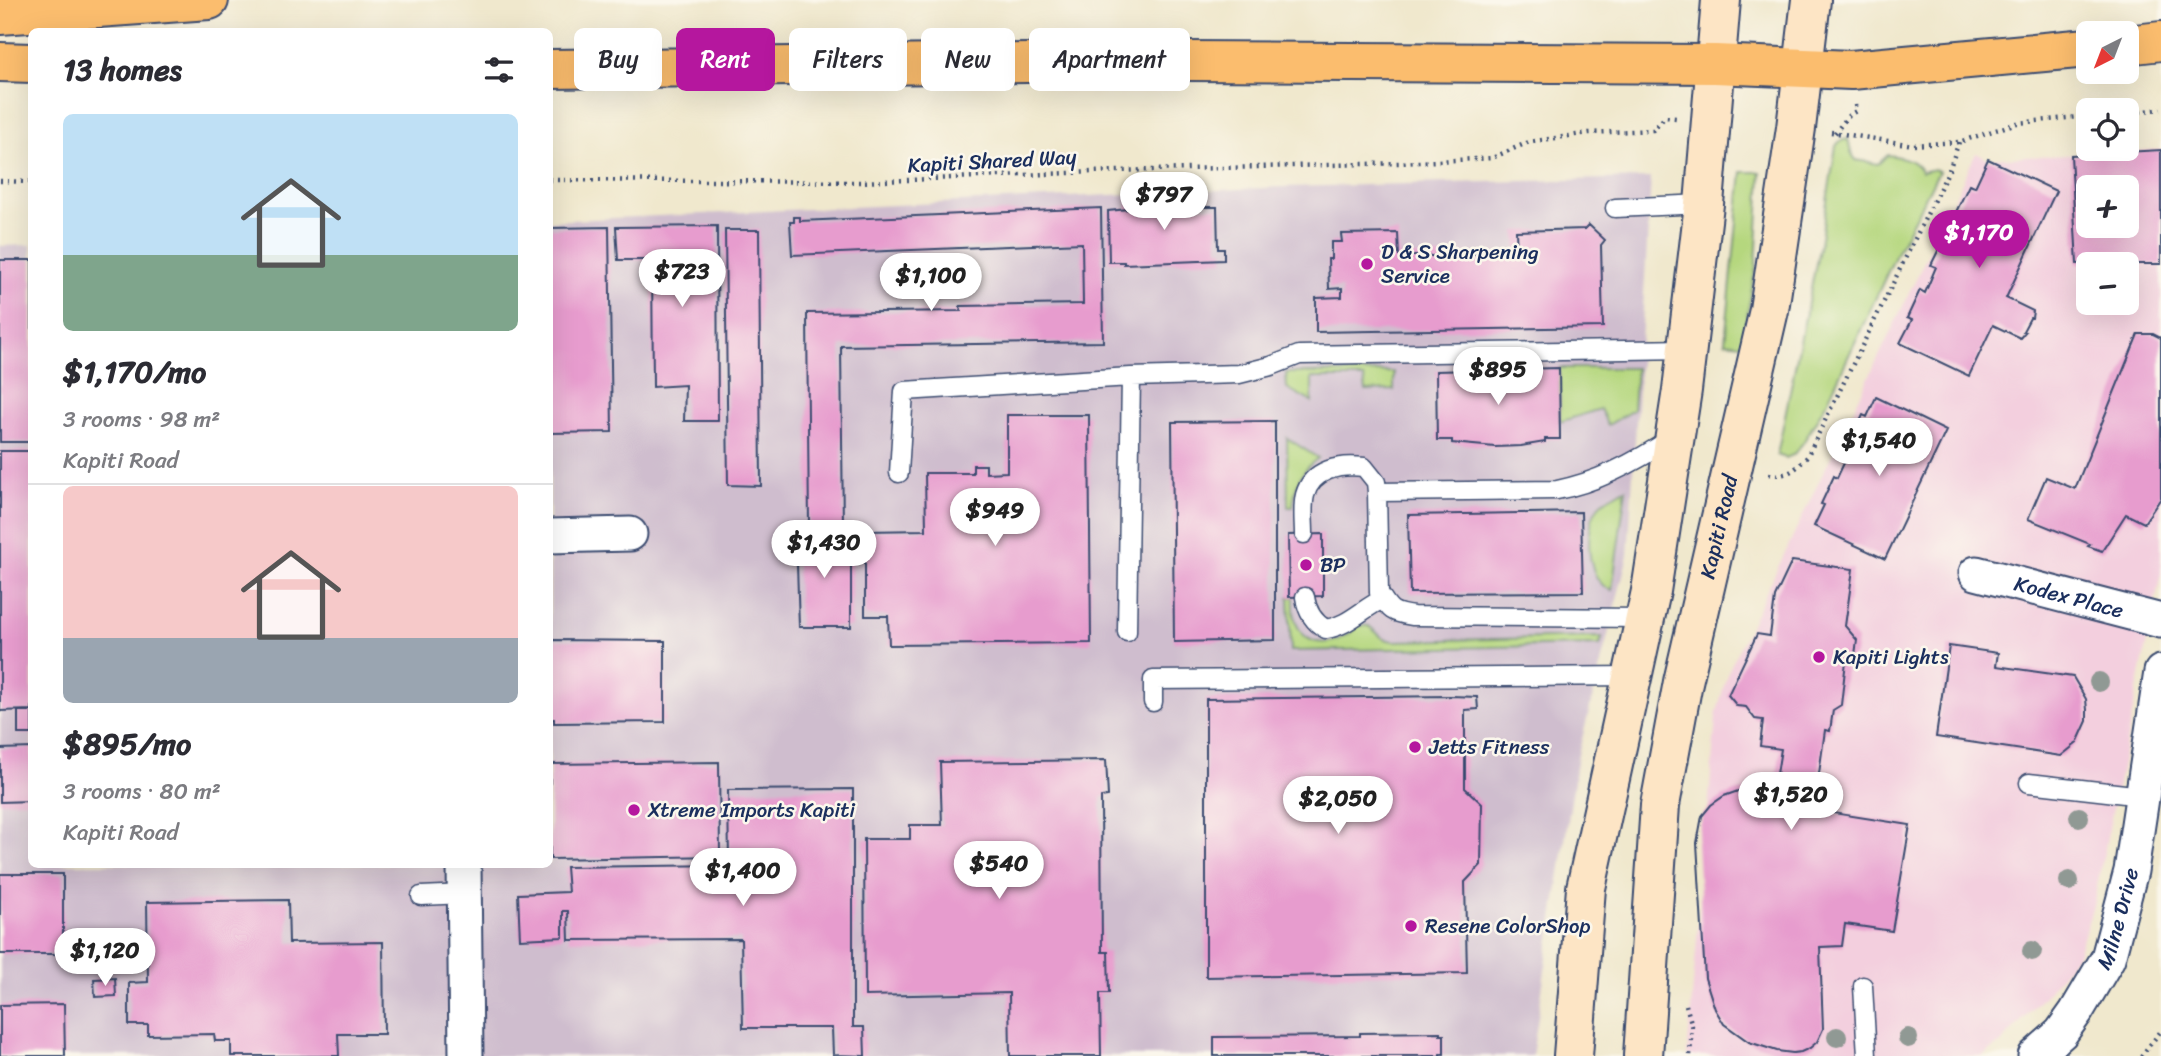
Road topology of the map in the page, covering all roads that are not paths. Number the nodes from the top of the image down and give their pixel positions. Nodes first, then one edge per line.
1 (209, 0) edge
2 (1721, 0) edge
3 (1811, 0) edge
4 (0, 15) edge
5 (2161, 41) edge
6 (2139, 44) edge
7 (2076, 49) edge
8 (0, 62) edge
9 (28, 63) edge
10 (1715, 64) junction
11 (553, 69) edge
12 (1804, 70) junction
13 (1704, 204) junction
14 (1615, 208) dead end
15 (1688, 349) junction
16 (1131, 377) junction
17 (1675, 435) junction
18 (900, 472) dead end
19 (1377, 492) junction
20 (630, 534) dead end
21 (1304, 534) dead end
22 (553, 536) edge
23 (1976, 573) dead end
24 (1306, 597) dead end
25 (1383, 599) junction
26 (1645, 618) junction
27 (2161, 621) edge
28 (1127, 632) dead end
29 (2161, 672) edge
30 (1633, 676) junction
31 (1153, 702) dead end
32 (2029, 783) dead end
33 (2142, 796) junction
34 (464, 879) edge
35 (421, 896) dead end
36 (1863, 986) dead end
37 (466, 1056) edge
38 (1573, 1056) edge
39 (1643, 1056) edge
40 (1867, 1056) edge
41 (2035, 1056) edge

1 - 4 highway
2 - 10 main road
3 - 12 main road, Kapiti Road
5 - 6 highway
7 - 12 highway
8 - 9 highway
10 - 11 highway
10 - 12 highway
10 - 13 main road
12 - 39 main road, Kapiti Road
13 - 14 lane
13 - 15 main road
15 - 16 lane
15 - 17 main road
16 - 18 lane
16 - 28 lane
17 - 19 lane
17 - 26 main road
19 - 21 lane
19 - 25 lane
20 - 22 street
23 - 27 street, Kodex Place
24 - 25 lane
25 - 26 lane
26 - 30 main road
29 - 33 street, Milne Drive
30 - 31 lane
30 - 38 main road
32 - 33 lane
33 - 41 street, Milne Drive
34 - 35 lane
34 - 37 street
36 - 40 lane

